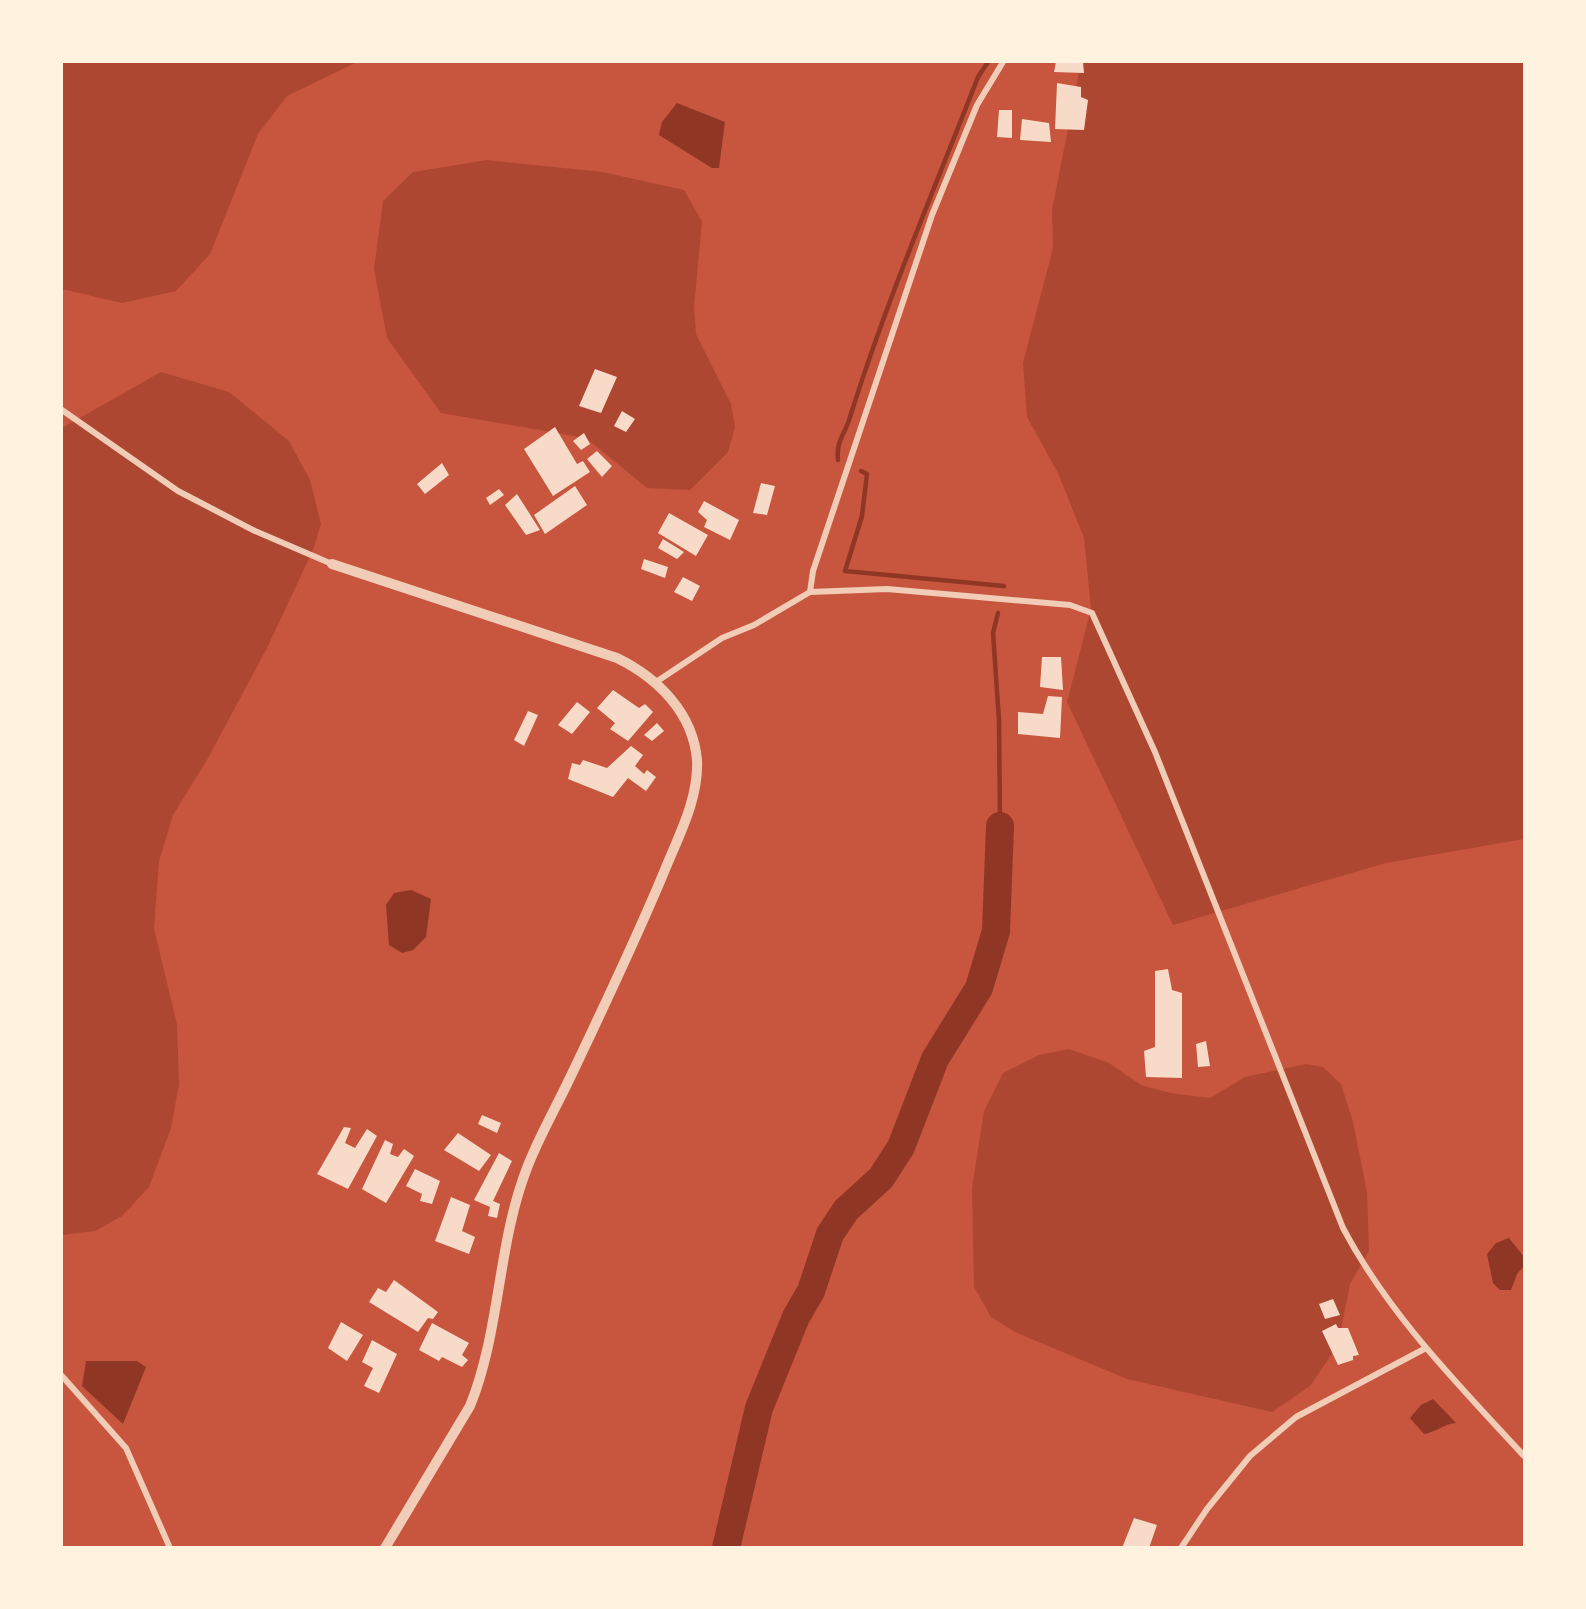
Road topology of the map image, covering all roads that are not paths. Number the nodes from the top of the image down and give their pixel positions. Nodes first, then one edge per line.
1 (1003, 62) edge
2 (62, 410) edge
3 (332, 564) joint
4 (810, 592) junction
5 (656, 682) junction
6 (1426, 1348) junction
7 (62, 1376) edge
8 (1524, 1456) edge
9 (170, 1548) edge
10 (385, 1548) edge
11 (1181, 1548) edge

1 - 4 street
2 - 3 street
3 - 5 street
4 - 5 street
4 - 6 street
5 - 10 street
6 - 8 street
6 - 11 street
7 - 9 street

